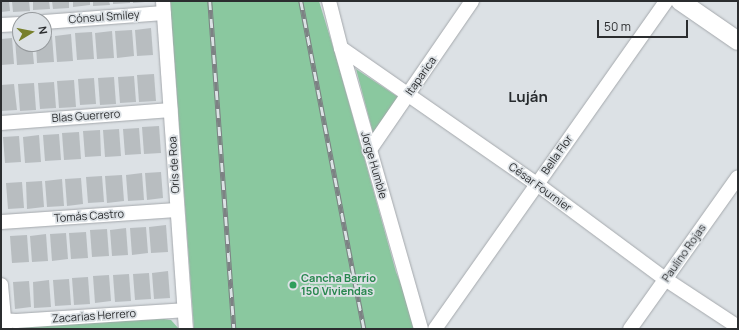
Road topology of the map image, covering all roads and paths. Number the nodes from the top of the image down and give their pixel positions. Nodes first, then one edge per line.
1 (329, 1) edge
2 (472, 1) edge
3 (666, 1) edge
4 (680, 1) edge
5 (163, 7) edge
6 (52, 21) edge
7 (12, 24) edge
8 (1, 25) edge
9 (738, 41) edge
10 (341, 48) junction
11 (407, 95) junction
12 (171, 110) junction
13 (1, 123) edge
14 (369, 151) junction
15 (738, 177) edge
16 (536, 184) junction
17 (177, 210) junction
18 (1, 222) edge
19 (665, 279) junction
20 (1, 285) edge
21 (184, 310) junction
22 (3, 323) edge
23 (738, 328) edge
24 (186, 329) edge
25 (421, 329) edge
26 (435, 329) edge
27 (630, 329) edge

1 - 10 street, Jorge Humble
2 - 11 street, Itaparica
3 - 16 street, Bella Flor
4 - 9 street
5 - 6 street, Cónsul Smiley
5 - 12 street, Oris de Roa
7 - 8 street
10 - 11 street, César Fournier
10 - 14 street, Jorge Humble
11 - 14 street, Itaparica
11 - 16 street, César Fournier
12 - 13 street, Blas Guerrero
12 - 17 street, Oris de Roa
14 - 25 street, Jorge Humble
15 - 19 street, Paulino Rojas
16 - 19 street, César Fournier
16 - 26 street, Bella Flor
17 - 18 street, Tomás Castro
17 - 21 street, Oris de Roa
19 - 23 street, César Fournier
19 - 27 street, Paulino Rojas
20 - 22 street
21 - 22 street, Zacarias Herrero
21 - 24 street, Oris de Roa

